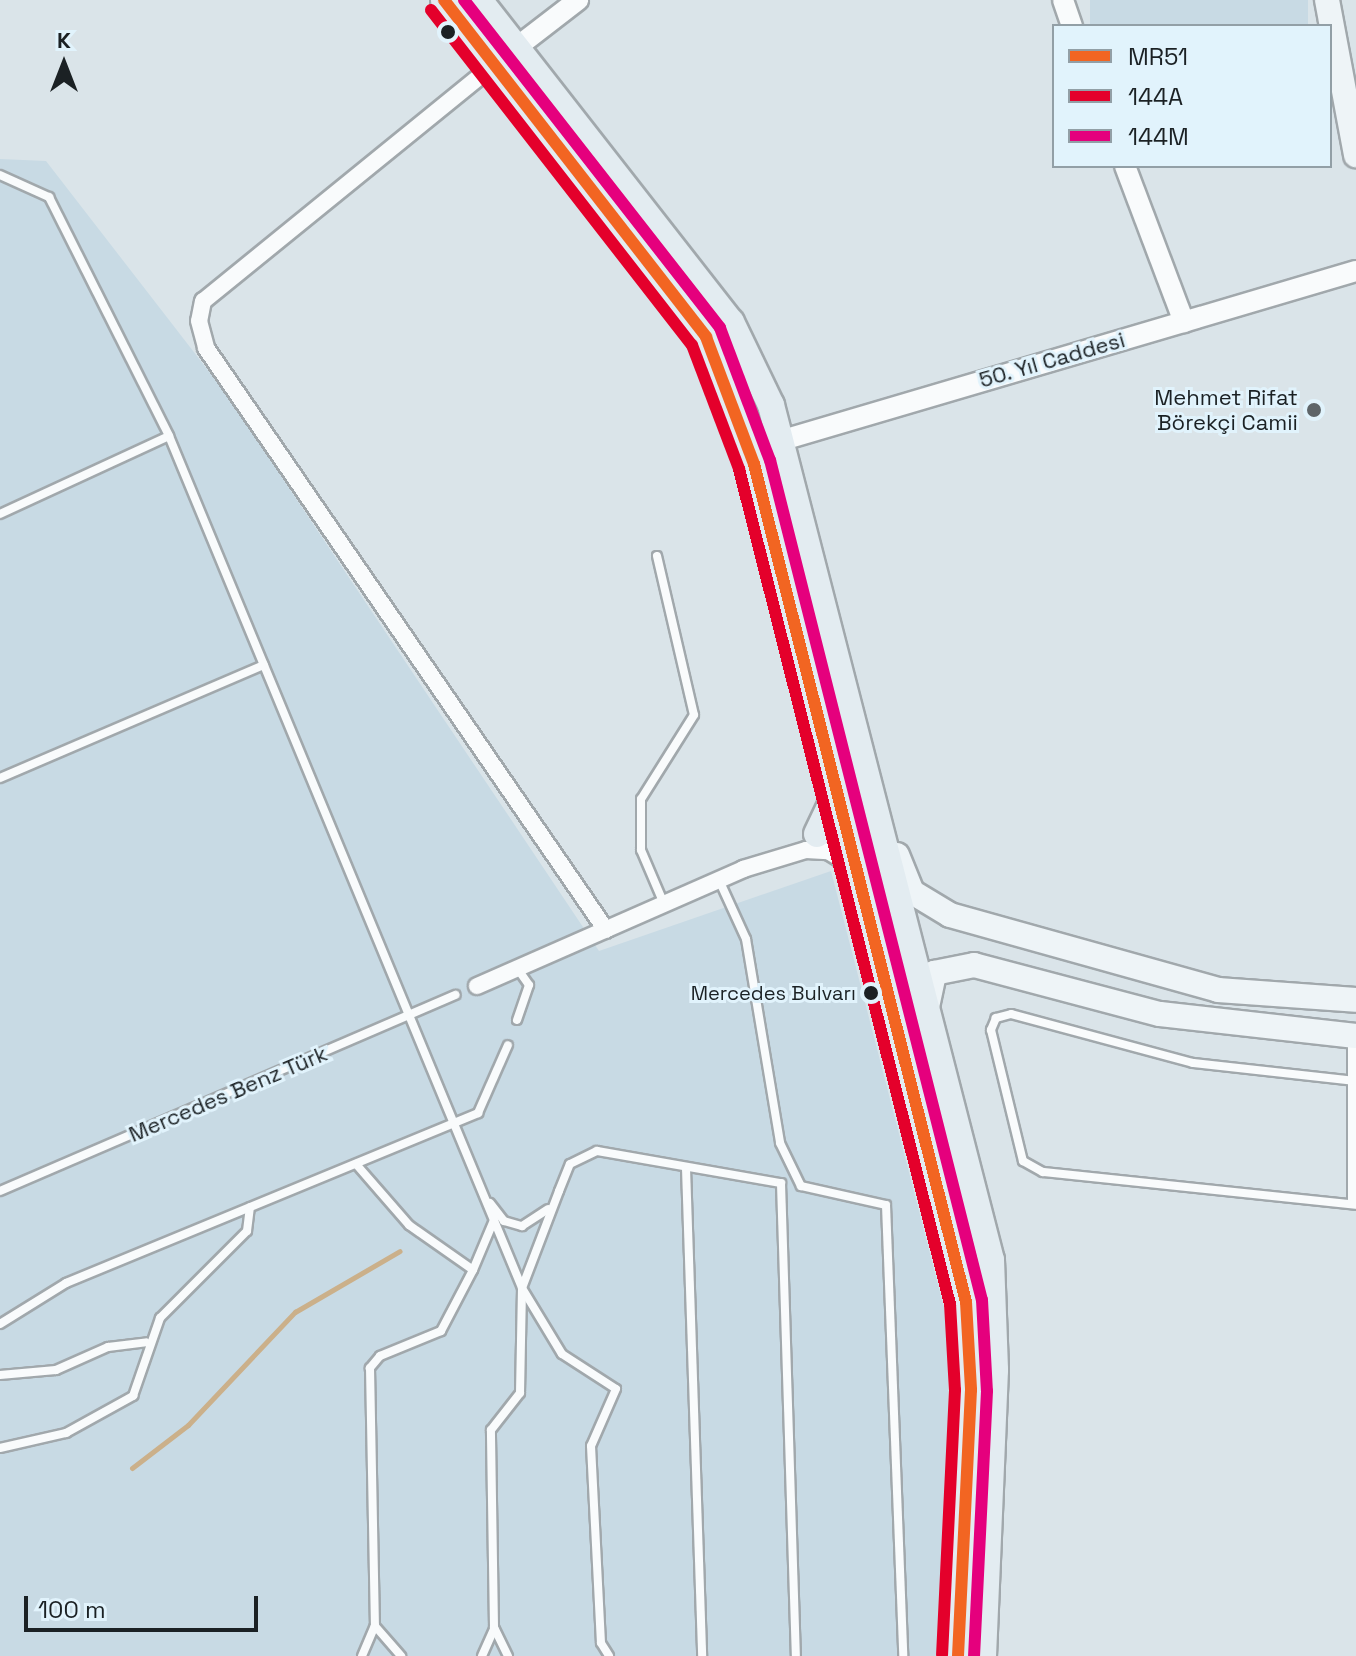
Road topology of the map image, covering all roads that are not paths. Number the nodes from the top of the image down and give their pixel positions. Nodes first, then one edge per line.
1 (444, 0) edge
2 (479, 0) edge
3 (578, 0) edge
4 (1063, 0) edge
5 (1327, 0) edge
6 (1071, 24) edge
7 (1331, 24) edge
8 (1332, 27) edge
9 (517, 48) junction
10 (495, 64) junction
11 (1356, 155) edge
12 (1126, 168) edge
13 (0, 175) edge
14 (1356, 271) edge
15 (1184, 322) junction
16 (169, 436) junction
17 (780, 440) junction
18 (749, 450) junction
19 (0, 514) edge
20 (657, 556) dead end
21 (264, 665) junction
22 (0, 778) edge
23 (838, 790) junction
24 (869, 801) junction
25 (817, 834) junction
26 (850, 834) junction
27 (879, 840) junction
28 (743, 869) junction
29 (861, 872) junction
30 (719, 880) junction
31 (664, 905) junction
32 (606, 930) junction
33 (518, 969) junction
34 (477, 986) dead end
35 (456, 995) dead end
36 (1356, 1000) edge
37 (412, 1016) junction
38 (517, 1020) dead end
39 (927, 1029) junction
40 (1354, 1036) edge
41 (508, 1045) dead end
42 (1354, 1081) edge
43 (455, 1123) junction
44 (356, 1164) junction
45 (686, 1168) junction
46 (0, 1191) edge
47 (559, 1191) junction
48 (484, 1196) junction
49 (1354, 1205) edge
50 (250, 1207) junction
51 (494, 1220) junction
52 (473, 1270) junction
53 (522, 1288) junction
54 (0, 1324) edge
55 (146, 1342) junction
56 (0, 1375) edge
57 (0, 1448) edge
58 (375, 1626) junction
59 (494, 1627) junction
60 (362, 1656) edge
61 (401, 1656) edge
62 (482, 1656) edge
63 (508, 1656) edge
64 (609, 1656) edge
65 (702, 1656) edge
66 (796, 1656) edge
67 (903, 1656) edge
68 (958, 1656) edge
69 (983, 1656) edge

1 - 10 main road
2 - 9 main road
3 - 9 street
4 - 6 street
5 - 7 main road
8 - 11 main road
9 - 10 street
9 - 17 main road
10 - 18 main road
10 - 32 street
12 - 15 street
13 - 16 lane
14 - 15 street, 50. Yıl Caddesi
15 - 17 street, 50. Yıl Caddesi
16 - 19 lane
16 - 21 lane
17 - 18 street, 50. Yıl Caddesi
17 - 24 main road
18 - 23 main road
20 - 31 lane
21 - 22 lane
21 - 37 lane
23 - 25 main road
23 - 26 main road
24 - 27 main road
24 - 36 main road
25 - 26 street
25 - 28 street
26 - 27 lane
26 - 29 main road
27 - 39 main road
28 - 29 street
28 - 30 street
29 - 68 main road
30 - 31 street
30 - 67 lane
31 - 32 street
32 - 33 street
33 - 34 street
33 - 38 lane
35 - 37 lane, Mercedes Benz Türk
37 - 43 lane
37 - 46 lane, Mercedes Benz Türk
39 - 40 main road
39 - 69 main road
40 - 42 lane
41 - 43 lane
42 - 49 lane
42 - 49 lane
43 - 44 lane
43 - 48 lane
44 - 50 lane
44 - 52 lane
45 - 47 lane
45 - 65 lane
45 - 66 lane
47 - 48 lane
47 - 53 lane
48 - 51 lane
50 - 54 lane
50 - 55 lane
51 - 52 lane
51 - 53 lane
52 - 58 lane
53 - 59 lane
53 - 64 lane
55 - 56 lane
55 - 57 lane
58 - 60 lane
58 - 61 lane
59 - 62 lane
59 - 63 lane

